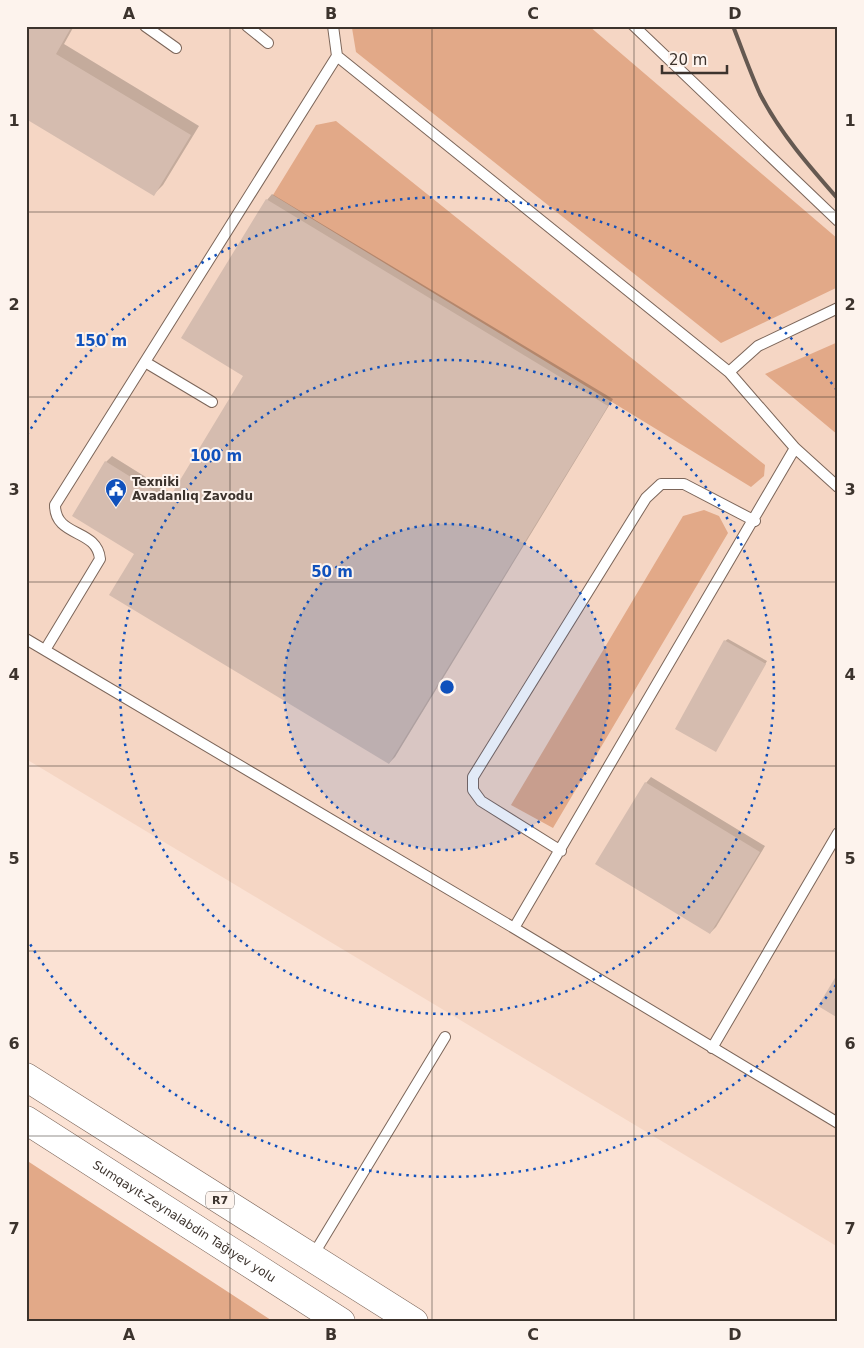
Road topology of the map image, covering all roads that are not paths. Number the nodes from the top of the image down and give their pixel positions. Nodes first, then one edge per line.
1 (145, 26) edge
2 (247, 26) edge
3 (333, 26) edge
4 (634, 26) edge
5 (268, 43) dead end
6 (176, 48) dead end
7 (337, 56) junction
8 (838, 221) edge
9 (838, 308) edge
10 (145, 362) junction
11 (729, 372) junction
12 (212, 402) dead end
13 (795, 448) junction
14 (838, 487) edge
15 (755, 520) junction
16 (26, 639) edge
17 (44, 650) junction
18 (838, 833) edge
19 (561, 851) junction
20 (514, 928) junction
21 (445, 1037) dead end
22 (712, 1048) junction
23 (26, 1077) edge
24 (26, 1120) edge
25 (838, 1123) edge
26 (311, 1258) junction
27 (341, 1322) edge
28 (414, 1322) edge

1 - 6 lane
2 - 5 lane
3 - 7 lane
4 - 8 lane
7 - 10 lane
7 - 11 lane
9 - 11 lane
10 - 12 lane
10 - 17 lane
11 - 13 lane
13 - 14 lane
13 - 15 lane
15 - 19 lane
15 - 19 lane
16 - 17 lane
17 - 20 lane
18 - 22 lane
19 - 20 lane
20 - 22 lane
21 - 26 lane
22 - 25 lane
23 - 26 main road, R7
24 - 27 main road, Sumqayıt-Zeynalabdin Tağıyev yolu
26 - 28 main road, R7

